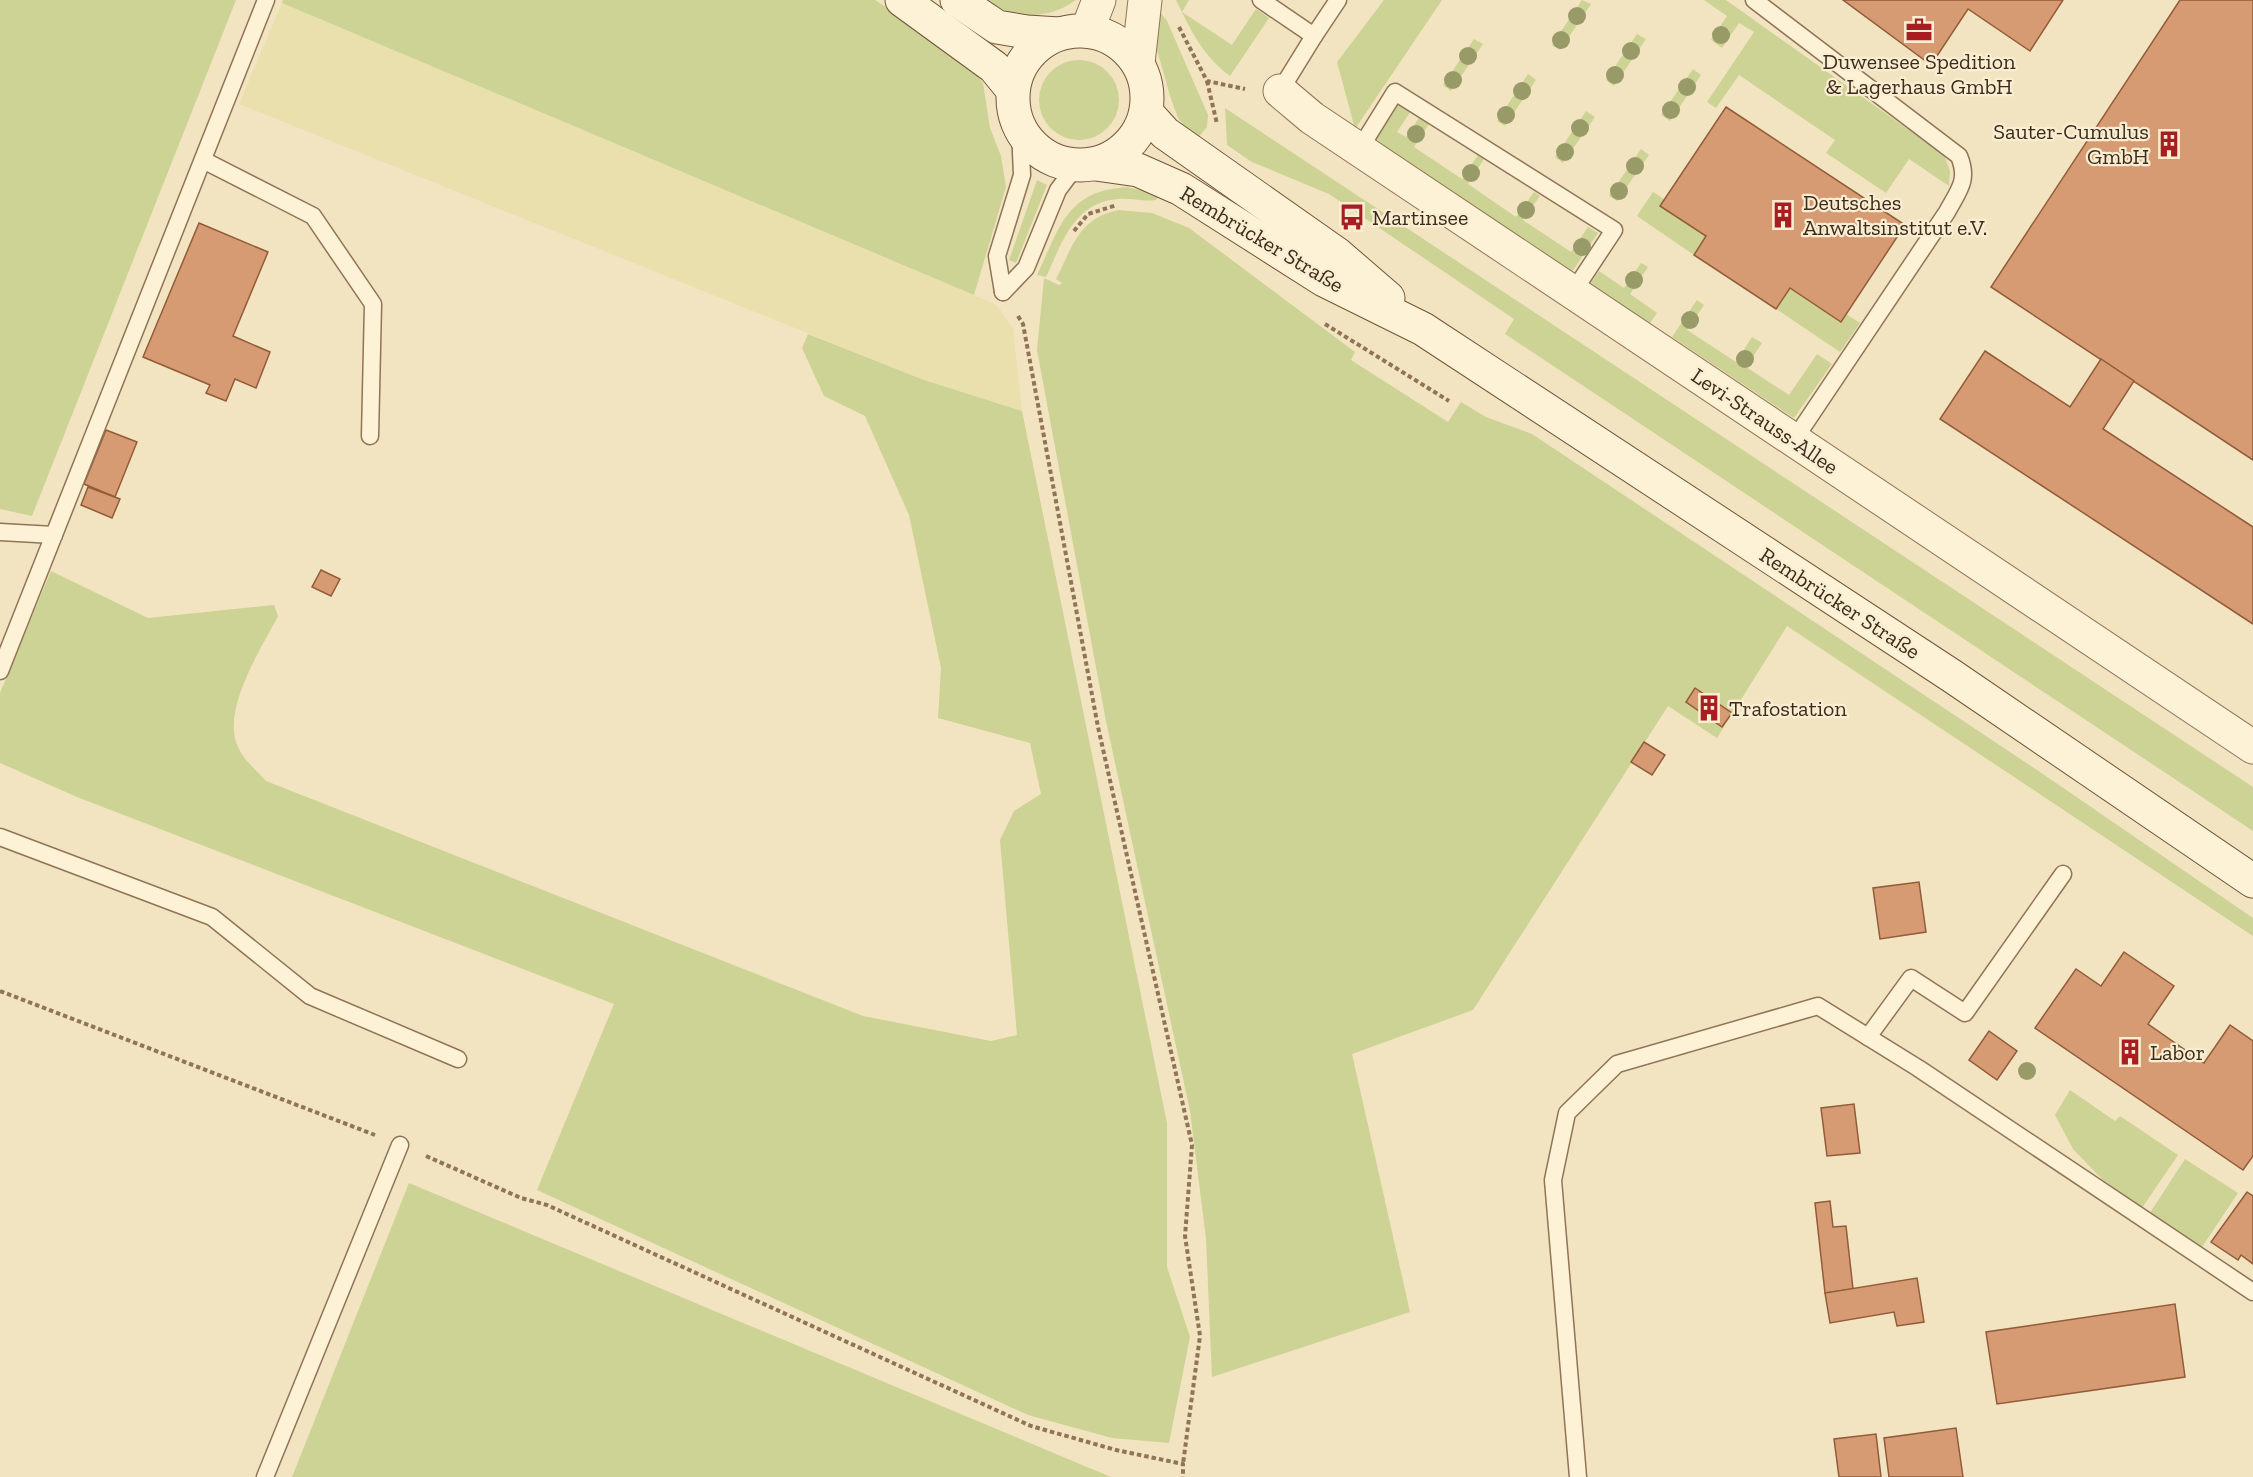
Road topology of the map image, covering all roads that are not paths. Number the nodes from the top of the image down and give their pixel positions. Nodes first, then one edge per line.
1 (266, 0) edge
2 (902, 0) edge
3 (957, 0) edge
4 (1099, 0) edge
5 (1145, 0) edge
6 (1261, 0) edge
7 (1338, 0) edge
8 (1754, 0) edge
9 (1073, 32) junction
10 (1314, 36) junction
11 (1138, 63) junction
12 (1012, 89) junction
13 (1280, 91) joint
14 (1146, 112) junction
15 (1020, 130) junction
16 (1359, 150) junction
17 (202, 160) junction
18 (1086, 165) junction
19 (1573, 292) junction
20 (1424, 329) junction
21 (370, 436) dead end
22 (1794, 440) junction
23 (0, 532) edge
24 (54, 535) junction
25 (0, 671) edge
26 (2253, 747) edge
27 (0, 837) edge
28 (2062, 874) dead end
29 (2253, 881) edge
30 (1868, 1037) junction
31 (458, 1059) dead end
32 (400, 1145) road end
33 (2253, 1292) edge
34 (265, 1477) edge
35 (1578, 1477) edge

1 - 17 lane
2 - 12 main road
3 - 9 main road
4 - 9 main road
5 - 11 main road
6 - 10 lane
7 - 10 lane
8 - 22 lane
9 - 11 main road
9 - 12 main road, Rembrücker Straße
10 - 13 lane
11 - 14 main road
12 - 15 main road, Rembrücker Straße
13 - 16 main road, Levi-Strauss-Allee
14 - 18 main road
14 - 20 main road, Rembrücker Straße
15 - 18 main road, Rembrücker Straße
15 - 18 lane
16 - 19 main road, Levi-Strauss-Allee
16 - 19 lane
17 - 21 lane
17 - 24 lane
18 - 20 main road, Rembrücker Straße
19 - 22 main road, Levi-Strauss-Allee
20 - 29 main road, Rembrücker Straße
22 - 26 main road, Levi-Strauss-Allee
23 - 24 lane
24 - 25 lane
27 - 31 lane
28 - 30 lane
30 - 33 lane
30 - 35 lane
32 - 34 lane

